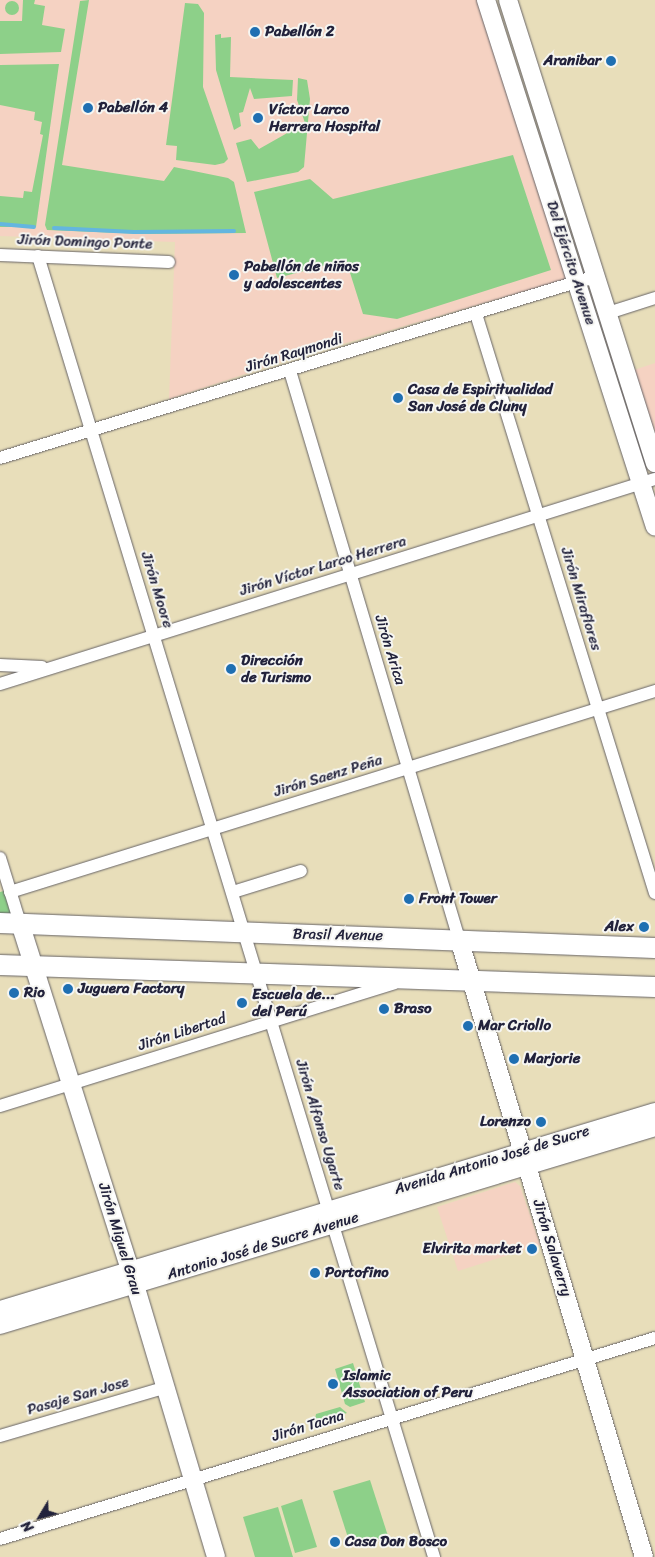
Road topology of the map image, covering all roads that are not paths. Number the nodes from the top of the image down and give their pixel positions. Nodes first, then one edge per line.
1 (486, 0) edge
2 (508, 0) edge
3 (0, 255) edge
4 (38, 256) junction
5 (169, 262) dead end
6 (596, 276) junction
7 (577, 283) junction
8 (655, 298) edge
9 (608, 313) junction
10 (476, 314) junction
11 (290, 371) junction
12 (91, 430) junction
13 (0, 458) edge
14 (655, 462) edge
15 (648, 481) edge
16 (538, 515) junction
17 (655, 527) edge
18 (350, 574) junction
19 (154, 636) junction
20 (0, 665) edge
21 (52, 668) junction
22 (0, 684) edge
23 (655, 691) edge
24 (598, 708) junction
25 (408, 768) junction
26 (213, 828) junction
27 (0, 858) edge
28 (301, 870) dead end
29 (10, 892) junction
30 (233, 892) junction
31 (655, 892) edge
32 (0, 923) edge
33 (20, 923) junction
34 (245, 933) junction
35 (459, 939) junction
36 (655, 948) edge
37 (0, 965) edge
38 (34, 966) junction
39 (258, 974) junction
40 (402, 980) junction
41 (472, 982) junction
42 (655, 987) edge
43 (272, 1020) junction
44 (71, 1084) junction
45 (0, 1106) edge
46 (655, 1112) edge
47 (655, 1127) edge
48 (525, 1158) junction
49 (331, 1217) junction
50 (132, 1278) junction
51 (0, 1310) edge
52 (0, 1325) edge
53 (655, 1338) edge
54 (587, 1358) junction
55 (166, 1387) junction
56 (392, 1418) junction
57 (0, 1436) edge
58 (193, 1478) junction
59 (0, 1540) edge
60 (216, 1557) edge
61 (434, 1557) edge
62 (644, 1557) edge

1 - 7 main road, Del Ejército Avenue
2 - 6 main road, Del Ejército Avenue
3 - 4 street, Jirón Domingo Ponte
4 - 5 street, Jirón Domingo Ponte
4 - 12 street, Jirón Moore
6 - 7 street, Jirón Raymondi
6 - 9 main road, Del Ejército Avenue
7 - 10 street, Jirón Raymondi
7 - 15 main road, Del Ejército Avenue
8 - 9 street
9 - 14 main road, Del Ejército Avenue
10 - 11 street, Jirón Raymondi
10 - 16 street, Jirón Miraflores
11 - 12 street, Jirón Raymondi
11 - 18 street, Jirón Arica
12 - 13 street, Jirón Raymondi
12 - 19 street, Jirón Moore
15 - 16 street, Jirón Víctor Larco Herrera
15 - 17 main road, Del Ejército Avenue
16 - 18 street, Jirón Víctor Larco Herrera
16 - 24 street, Jirón Miraflores
18 - 19 street, Jirón Víctor Larco Herrera
18 - 25 street, Jirón Arica
19 - 21 street, Jirón Víctor Larco Herrera
19 - 26 street, Jirón Moore
20 - 21 street
21 - 22 street, Jirón Víctor Larco Herrera
23 - 24 street, Jirón Saenz Peña
24 - 25 street, Jirón Saenz Peña
24 - 31 street, Jirón Miraflores
25 - 26 street, Jirón Saenz Peña
25 - 35 street, Jirón Arica
26 - 29 street, Jirón Saenz Peña
26 - 30 street, Jirón Moore
27 - 29 street
28 - 30 street
29 - 33 street
30 - 34 street, Jirón Moore
32 - 33 main road, Brasil Avenue
33 - 34 main road, Brasil Avenue
33 - 38 main road, Jirón Miguel Grau
34 - 35 main road, Brasil Avenue
34 - 39 street, Jirón Alfonso Ugarte
35 - 36 main road, Brasil Avenue
35 - 41 main road, Jirón Salaverry
37 - 38 main road
38 - 39 main road
38 - 44 main road, Jirón Miguel Grau
39 - 40 main road
39 - 43 street, Jirón Alfonso Ugarte
40 - 41 main road
40 - 43 street, Jirón Libertad
41 - 42 main road
41 - 48 main road, Jirón Salaverry
43 - 44 street, Jirón Libertad
43 - 49 street, Jirón Alfonso Ugarte
44 - 45 street, Jirón Libertad
44 - 50 main road, Jirón Miguel Grau
46 - 48 main road, Avenida Antonio José de Sucre
47 - 48 main road, Avenida Antonio José de Sucre
48 - 49 main road, Antonio José de Sucre Avenue
48 - 54 main road, Jirón Salaverry
49 - 50 main road, Antonio José de Sucre Avenue
49 - 56 street, Jirón Alfonso Ugarte
50 - 51 main road, Antonio José de Sucre Avenue
50 - 52 main road, Antonio José de Sucre Avenue
50 - 55 main road, Jirón Miguel Grau
53 - 54 street, Jirón Tacna
54 - 56 street, Jirón Tacna
54 - 62 main road, Jirón Salaverry
55 - 57 street, Pasaje San Jose
55 - 58 main road, Jirón Miguel Grau
56 - 58 street, Jirón Tacna
56 - 61 street, Jirón Alfonso Ugarte
58 - 59 street, Jirón Tacna
58 - 60 main road, Jirón Miguel Grau

